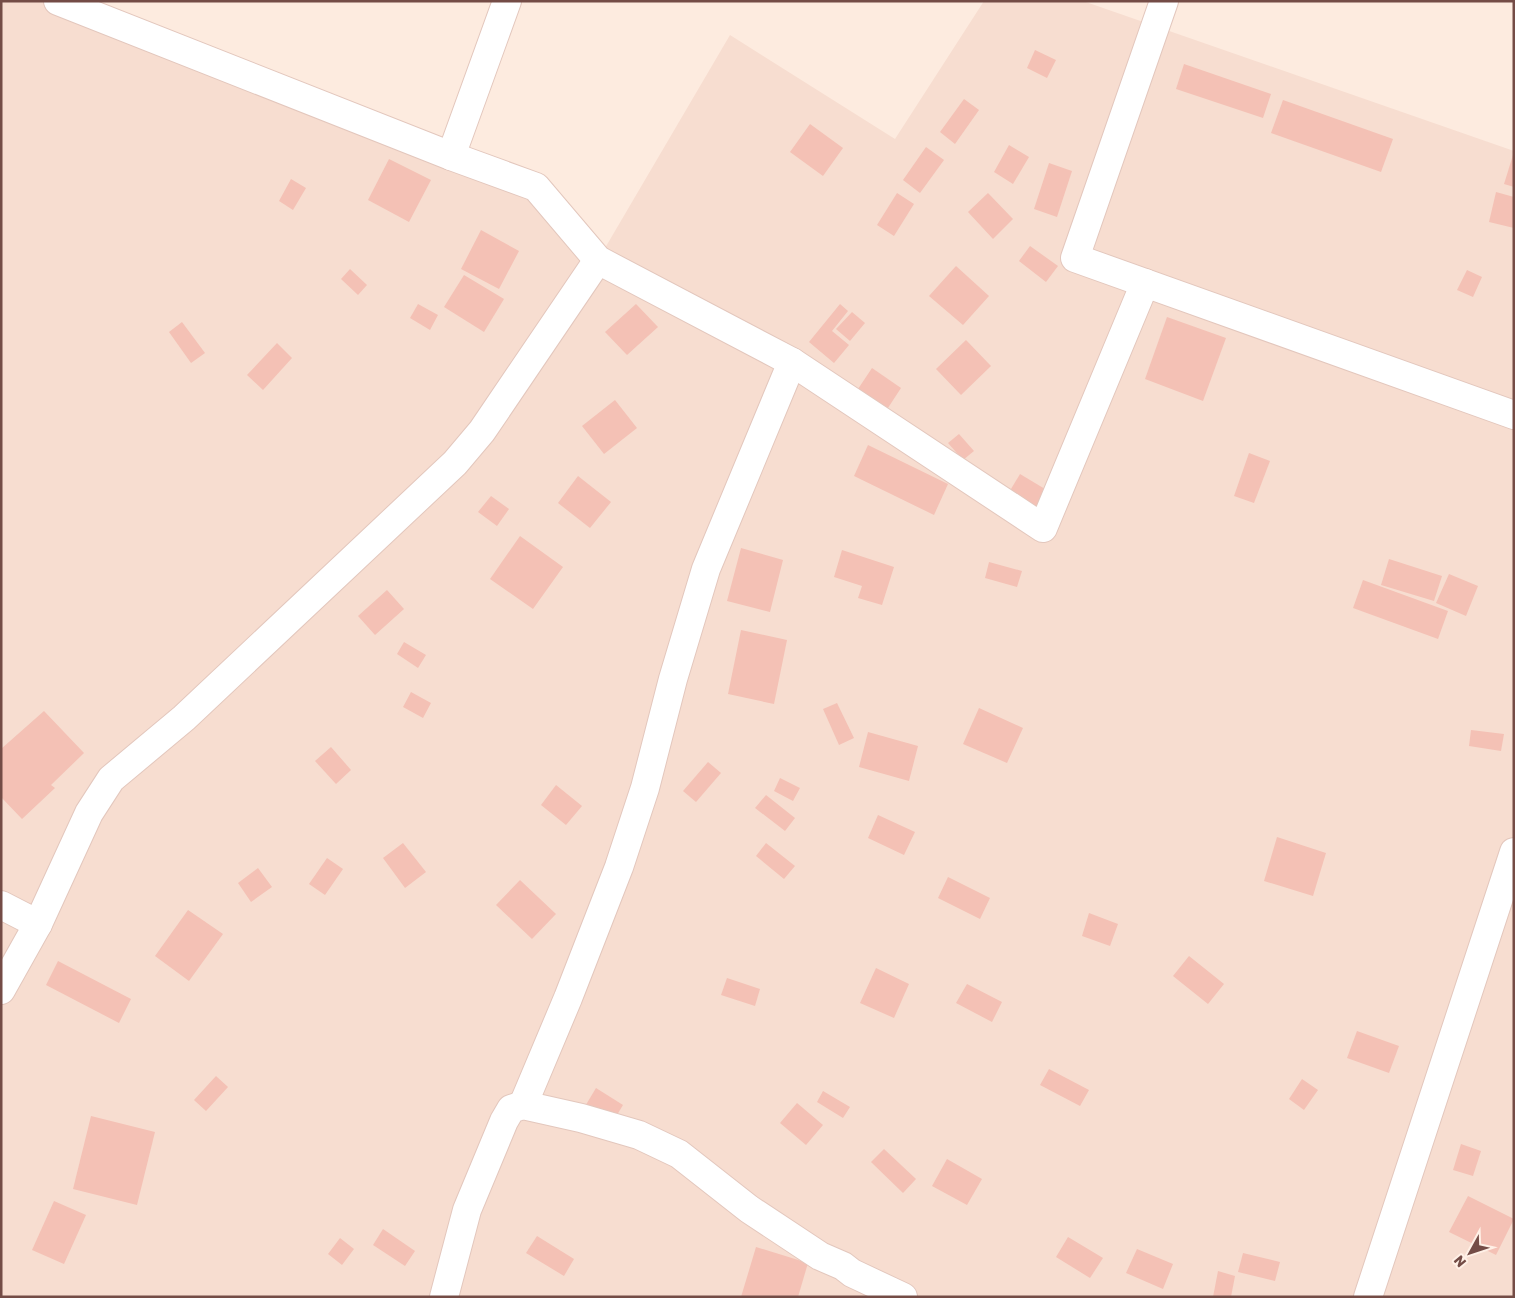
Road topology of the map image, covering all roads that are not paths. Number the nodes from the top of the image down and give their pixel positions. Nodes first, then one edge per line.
1 (58, 1) edge
2 (506, 1) edge
3 (1164, 1) edge
4 (451, 156) junction
5 (598, 260) junction
6 (1146, 283) junction
7 (792, 362) junction
8 (1514, 415) edge
9 (1514, 852) edge
10 (1, 905) edge
11 (38, 924) junction
12 (1, 990) edge
13 (523, 1105) junction
14 (444, 1297) edge
15 (903, 1297) edge
16 (1368, 1297) edge

1 - 4 street
2 - 4 street
3 - 6 street
4 - 5 street
5 - 7 street
5 - 11 street
6 - 7 street
6 - 8 street
7 - 13 street
9 - 16 street
10 - 11 street
11 - 12 street
13 - 14 street
13 - 15 street

